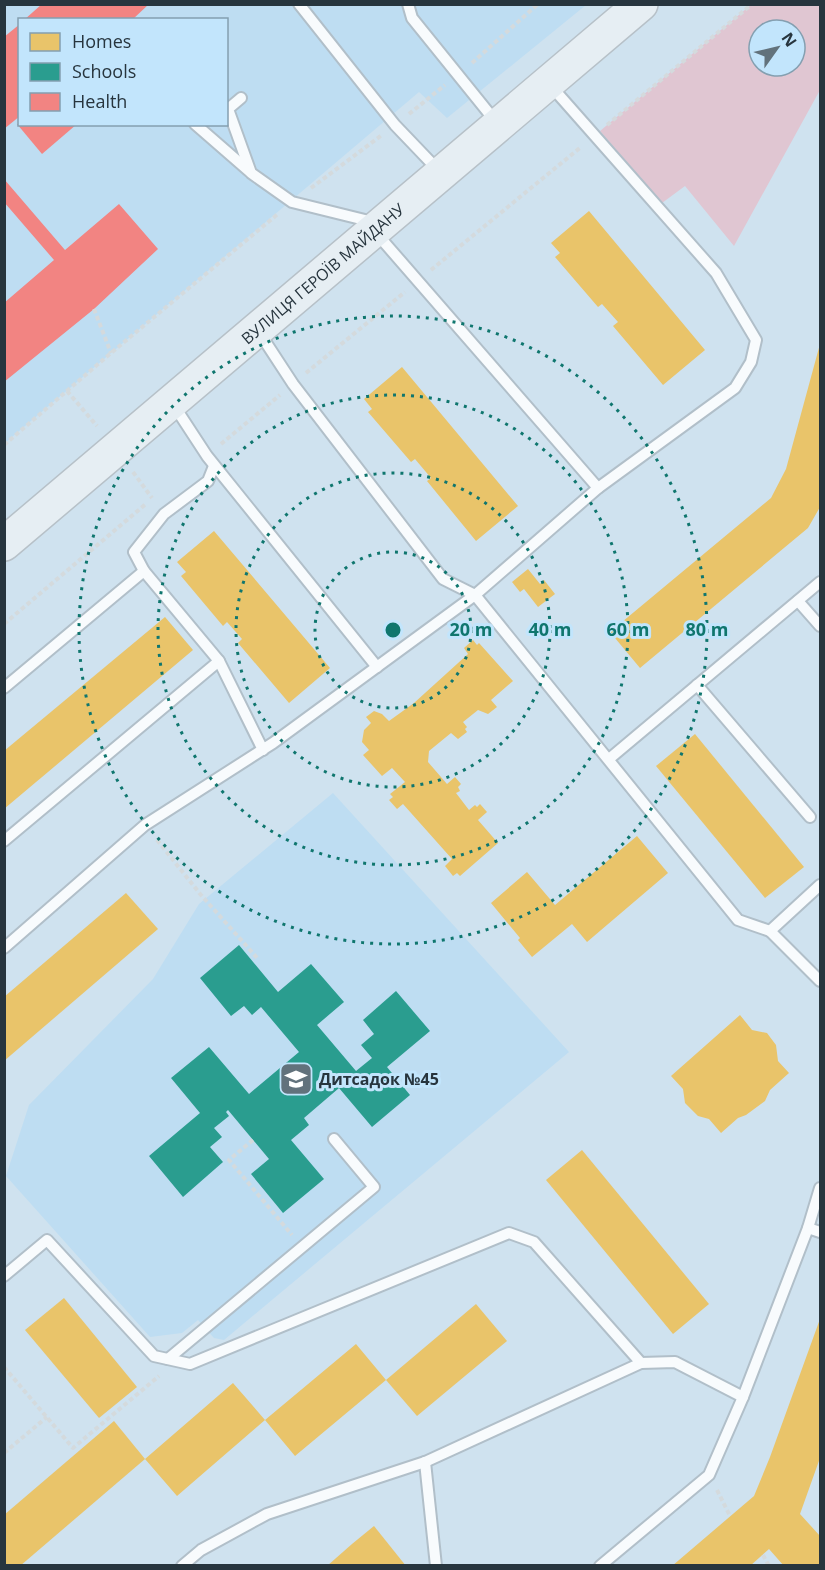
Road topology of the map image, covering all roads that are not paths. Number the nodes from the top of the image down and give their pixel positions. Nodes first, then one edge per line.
1 (299, 4) edge
2 (408, 4) edge
3 (641, 4) edge
4 (548, 83) junction
5 (241, 98) dead end
6 (498, 125) junction
7 (197, 126) edge
8 (251, 173) junction
9 (441, 173) junction
10 (378, 228) junction
11 (258, 329) junction
12 (171, 401) junction
13 (214, 466) junction
14 (598, 488) junction
15 (7, 538) edge
16 (144, 570) junction
17 (820, 582) edge
18 (476, 595) junction
19 (798, 601) junction
20 (820, 626) edge
21 (219, 661) junction
22 (377, 667) junction
23 (697, 685) junction
24 (4, 688) edge
25 (262, 750) junction
26 (609, 759) junction
27 (810, 817) dead end
28 (4, 841) edge
29 (820, 885) edge
30 (770, 931) junction
31 (4, 948) edge
32 (820, 981) edge
33 (334, 1139) dead end
34 (820, 1188) edge
35 (808, 1228) junction
36 (820, 1232) edge
37 (4, 1276) edge
38 (168, 1359) junction
39 (641, 1363) junction
40 (743, 1397) junction
41 (425, 1462) junction
42 (182, 1566) edge
43 (436, 1566) edge
44 (600, 1566) edge

1 - 9 lane
2 - 6 lane
3 - 4 main road, ВУЛИЦЯ ГЕРОЇВ МАЙДАНУ
4 - 6 main road, ВУЛИЦЯ ГЕРОЇВ МАЙДАНУ
4 - 14 lane
5 - 8 lane
6 - 9 main road, ВУЛИЦЯ ГЕРОЇВ МАЙДАНУ
7 - 8 lane
8 - 10 lane
9 - 10 main road, ВУЛИЦЯ ГЕРОЇВ МАЙДАНУ
10 - 11 main road, ВУЛИЦЯ ГЕРОЇВ МАЙДАНУ
10 - 14 lane
11 - 12 main road, ВУЛИЦЯ ГЕРОЇВ МАЙДАНУ
11 - 18 lane
12 - 13 lane
12 - 15 main road, ВУЛИЦЯ ГЕРОЇВ МАЙДАНУ
13 - 16 lane
13 - 22 lane
14 - 18 lane
16 - 21 lane
16 - 24 lane
17 - 19 lane
18 - 22 lane
18 - 26 lane
19 - 20 lane
19 - 23 lane
21 - 25 lane
21 - 28 lane
22 - 25 lane
23 - 26 lane
23 - 27 lane
25 - 31 lane
26 - 30 lane
29 - 30 lane
30 - 32 lane
33 - 38 lane
34 - 35 lane
35 - 36 lane
35 - 40 lane
37 - 38 lane
38 - 39 lane
39 - 40 lane
39 - 41 lane
40 - 44 lane
41 - 42 lane
41 - 43 lane

